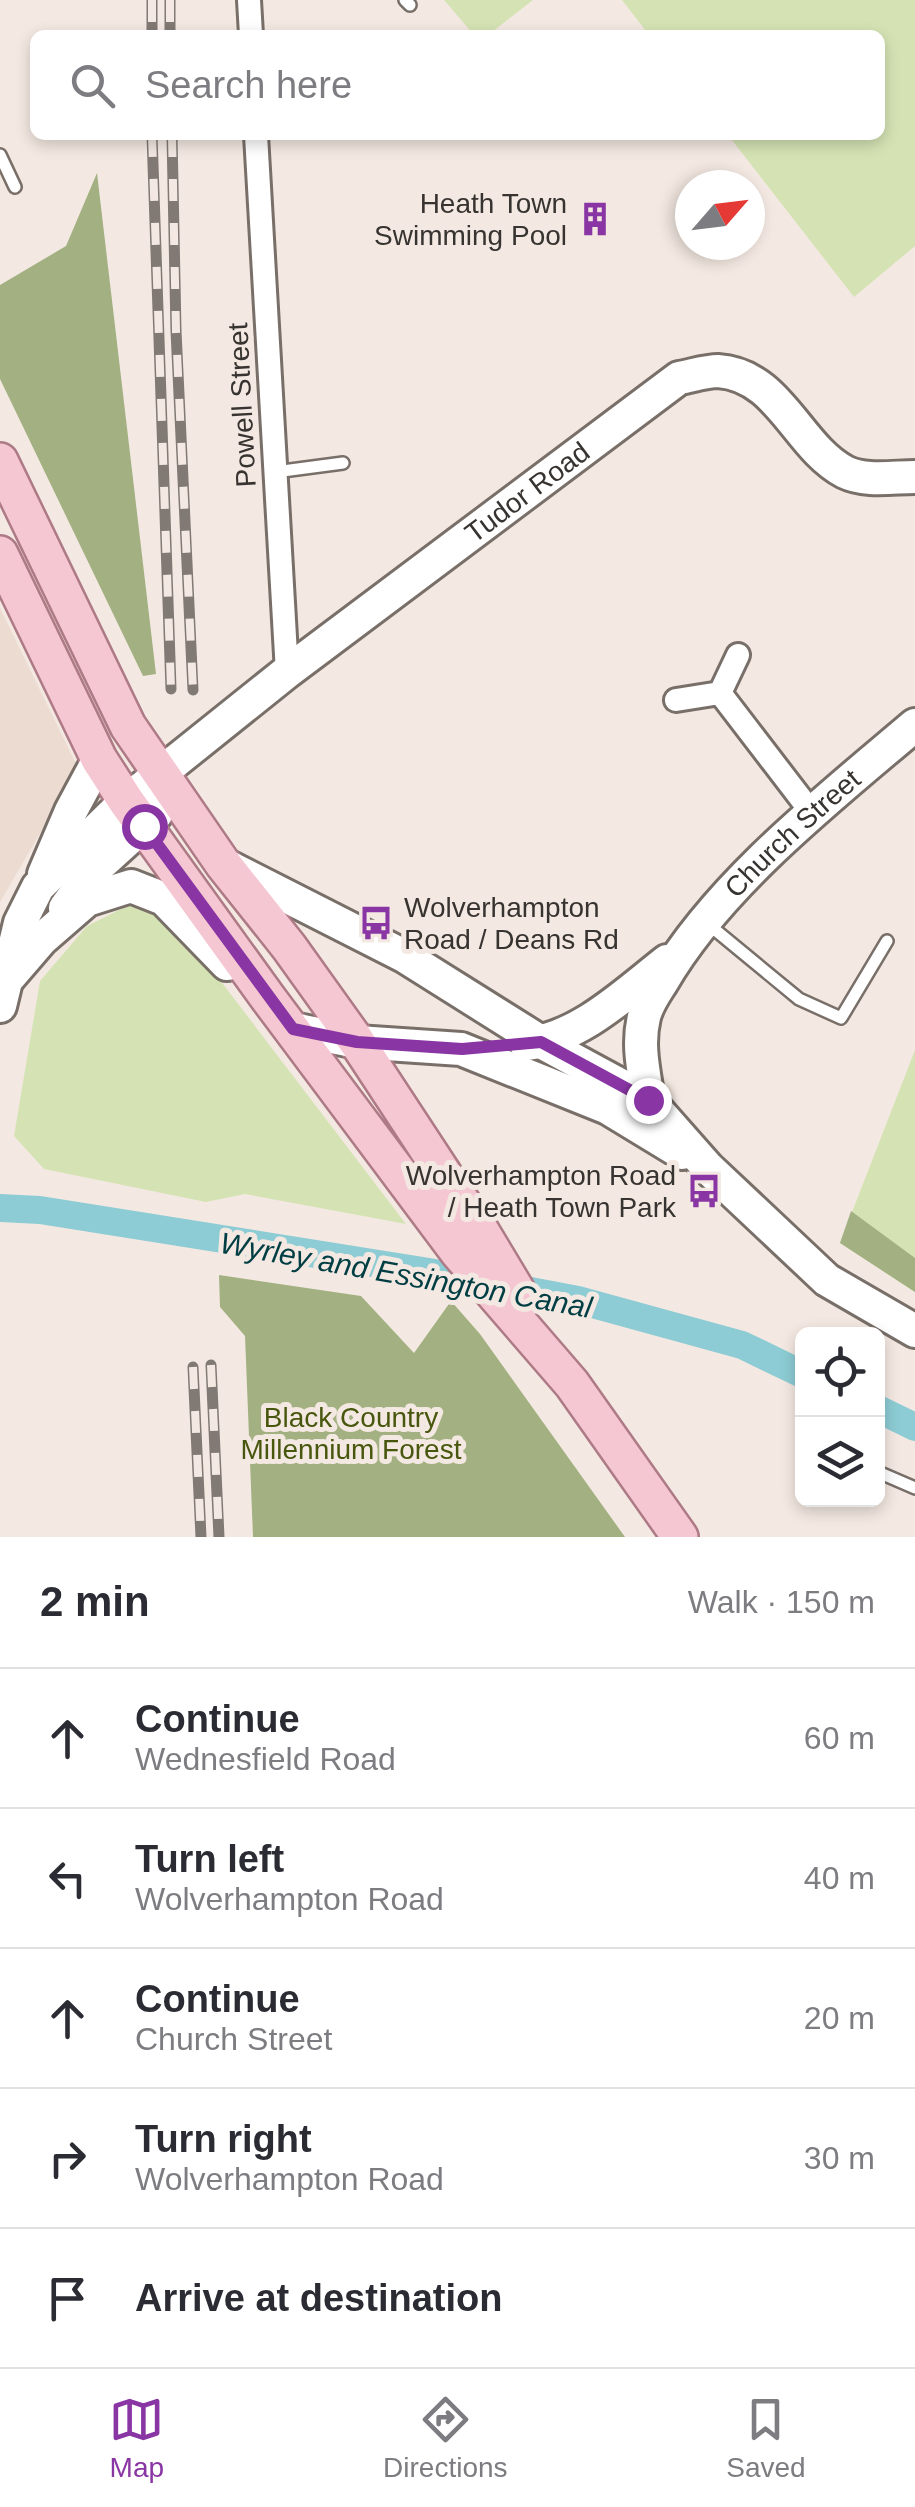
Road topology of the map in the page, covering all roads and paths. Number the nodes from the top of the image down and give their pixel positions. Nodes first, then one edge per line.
1 (249, 0) edge
2 (251, 30) edge
3 (256, 140) edge
4 (0, 155) edge
5 (15, 187) dead end
6 (0, 461) edge
7 (344, 464) dead end
8 (275, 472) junction
9 (915, 477) edge
10 (23, 575) edge
11 (738, 655) dead end
12 (286, 672) junction
13 (720, 694) junction
14 (676, 700) dead end
15 (915, 725) edge
16 (99, 759) junction
17 (160, 775) junction
18 (812, 812) junction
19 (135, 814) junction
20 (222, 864) junction
21 (38, 887) junction
22 (705, 921) junction
23 (345, 924) junction
24 (41, 940) junction
25 (887, 941) dead end
26 (289, 947) junction
27 (679, 952) junction
28 (404, 956) junction
29 (4, 992) edge
30 (268, 998) junction
31 (293, 1029) junction
32 (357, 1042) junction
33 (541, 1042) junction
34 (496, 1047) junction
35 (462, 1049) junction
36 (648, 1100) junction
37 (708, 1168) junction
38 (915, 1331) edge
39 (543, 1343) junction
40 (885, 1475) edge
41 (915, 1488) edge
42 (680, 1537) edge

1 - 2 street
3 - 8 street, Powell Street
4 - 5 lane
6 - 10 main road
7 - 8 lane
8 - 12 street, Powell Street
9 - 12 street, Tudor Road
10 - 16 main road
10 - 17 main road
11 - 13 street
12 - 17 street, Tudor Road
13 - 14 street
13 - 18 street
15 - 18 street, Church Street
16 - 19 main road
16 - 21 street
17 - 19 street
17 - 20 main road
18 - 22 street, Church Street
19 - 21 street
19 - 24 street
19 - 30 main road
20 - 23 street
20 - 26 main road
21 - 29 street
22 - 25 lane
22 - 27 street, Church Street
23 - 26 street
23 - 28 street
24 - 29 street
24 - 30 street
26 - 32 main road
27 - 33 street, Church Street
27 - 36 street, Church Street
28 - 33 street
28 - 34 street
30 - 31 main road
31 - 32 street
31 - 39 main road
32 - 35 street
32 - 39 main road
33 - 34 street, Church Street
33 - 36 street
34 - 35 street, Church Street
35 - 37 street
36 - 37 street
37 - 38 street
39 - 42 main road
40 - 41 lane

